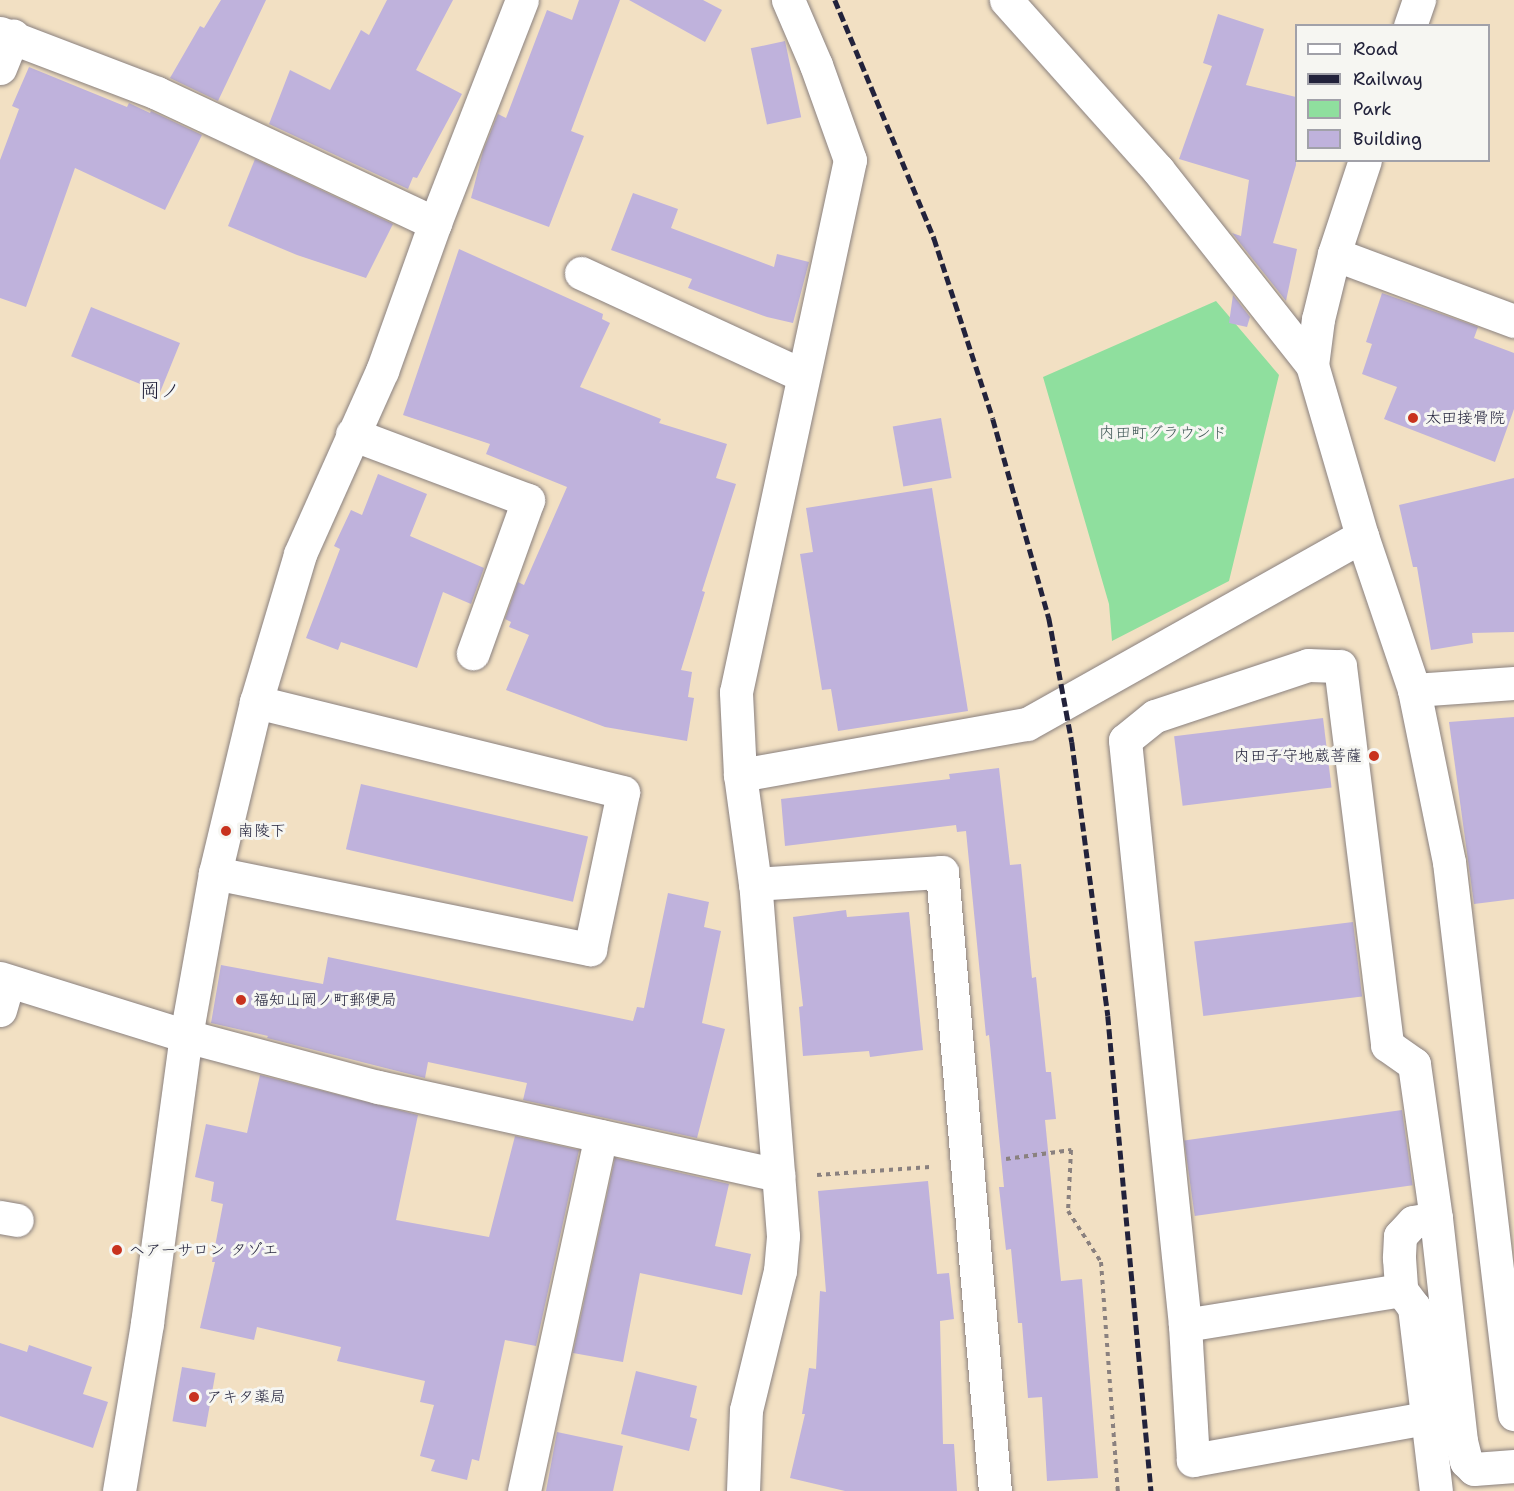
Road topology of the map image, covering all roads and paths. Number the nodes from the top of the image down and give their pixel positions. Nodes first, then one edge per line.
1 (522, 0) edge
2 (788, 0) edge
3 (1006, 0) edge
4 (1419, 0) edge
5 (1411, 24) edge
6 (6, 35) edge
7 (0, 68) edge
8 (1364, 162) edge
9 (435, 223) junction
10 (1334, 254) junction
11 (581, 273) dead end
12 (1514, 321) edge
13 (1312, 365) junction
14 (802, 375) junction
15 (352, 434) junction
16 (1362, 536) junction
17 (473, 653) dead end
18 (1514, 683) edge
19 (1414, 690) junction
20 (256, 702) junction
21 (740, 775) junction
22 (215, 873) junction
23 (754, 884) junction
24 (3, 990) edge
25 (186, 1036) junction
26 (601, 1136) junction
27 (969, 1164) junction
28 (778, 1175) junction
29 (1502, 1191) edge
30 (1436, 1218) junction
31 (1401, 1290) junction
32 (1185, 1325) junction
33 (1514, 1414) edge
34 (1426, 1418) junction
35 (1514, 1466) edge
36 (118, 1491) edge
37 (524, 1491) edge
38 (743, 1491) edge
39 (995, 1491) edge
40 (1118, 1491) edge
41 (1436, 1491) edge

1 - 9 street
2 - 14 street
3 - 13 street
4 - 5 street
6 - 7 street
6 - 9 street
8 - 10 street
9 - 15 street
10 - 12 street
10 - 13 street
11 - 14 street
13 - 16 street
14 - 21 street
15 - 17 street
15 - 20 street
16 - 19 street
16 - 21 street
18 - 19 street
19 - 29 street
20 - 22 street
20 - 22 street
21 - 23 street
22 - 25 street
23 - 27 street
23 - 28 street
24 - 25 street
25 - 26 street
25 - 36 street
26 - 28 street
26 - 37 street
27 - 28 path
27 - 39 street
27 - 40 path
28 - 38 street
29 - 33 street
30 - 31 street
30 - 32 street
30 - 35 street
31 - 32 street
31 - 34 street
32 - 34 street
34 - 41 street

